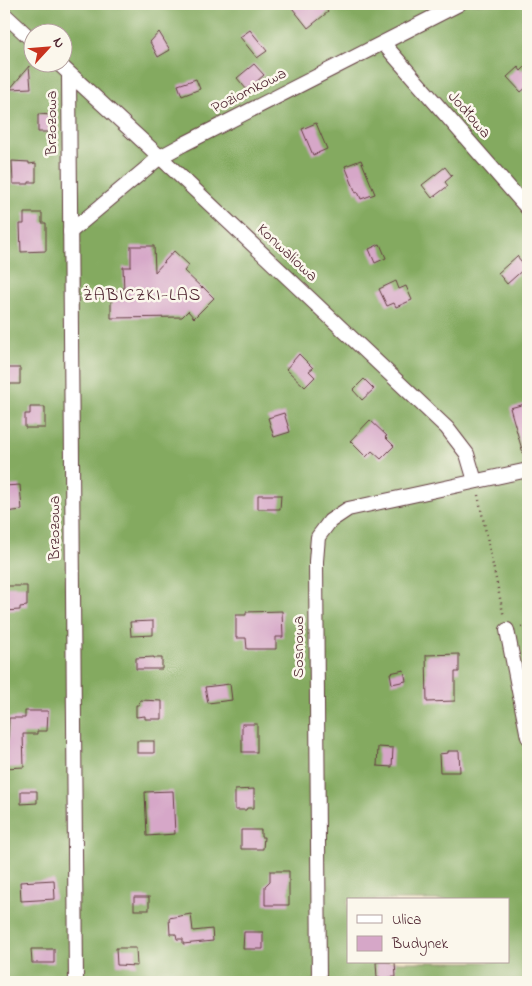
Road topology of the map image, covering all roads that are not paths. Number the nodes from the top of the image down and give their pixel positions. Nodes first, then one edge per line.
1 (459, 4) edge
2 (4, 14) edge
3 (22, 31) edge
4 (383, 43) junction
5 (70, 74) joint
6 (160, 157) junction
7 (528, 209) edge
8 (70, 232) junction
9 (528, 470) edge
10 (475, 481) junction
11 (507, 630) road end
12 (528, 737) edge
13 (76, 982) edge
14 (319, 982) edge

1 - 4 street, Poziomkowa
2 - 3 street
4 - 6 street, Poziomkowa
4 - 7 street, Jodłowa
5 - 6 street, Konwaliowa
5 - 8 street, Brzozowa
6 - 8 street, Poziomkowa
6 - 10 street, Konwaliowa
8 - 13 street, Brzozowa
9 - 10 street, Sosnowa
10 - 14 street, Sosnowa
11 - 12 street

